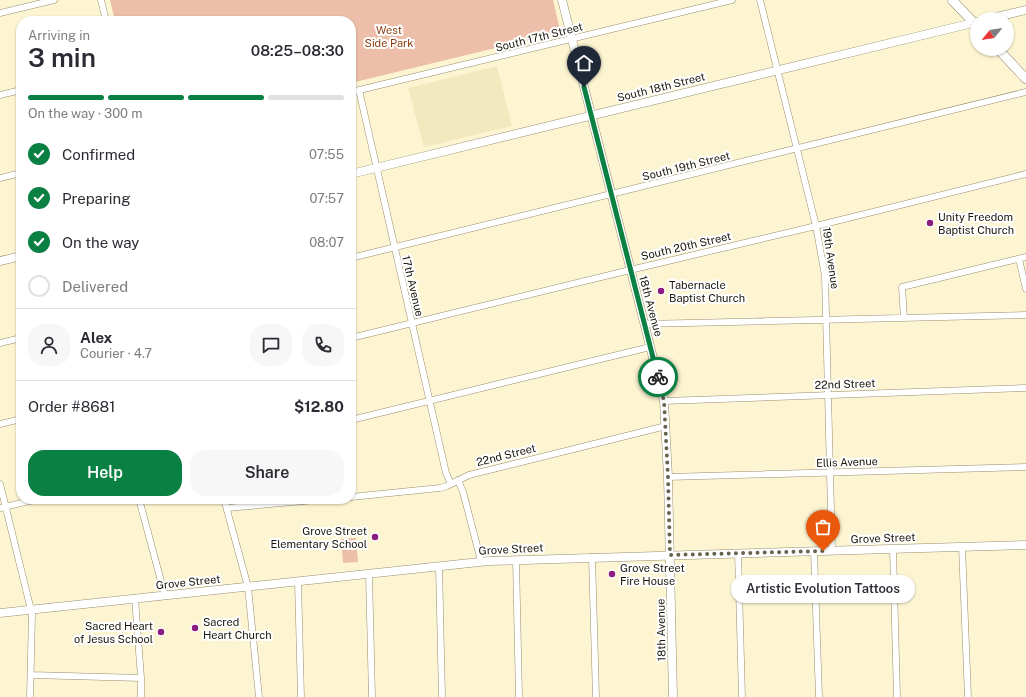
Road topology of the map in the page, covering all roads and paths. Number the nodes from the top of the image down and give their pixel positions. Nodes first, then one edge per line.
1 (54, 0) edge
2 (100, 0) edge
3 (562, 0) edge
4 (732, 0) edge
5 (760, 0) edge
6 (952, 0) edge
7 (1026, 10) edge
8 (0, 13) edge
9 (1014, 13) edge
10 (105, 16) edge
11 (970, 17) edge
12 (970, 24) edge
13 (572, 39) junction
14 (1005, 56) edge
15 (777, 70) junction
16 (1026, 79) edge
17 (359, 90) junction
18 (16, 91) edge
19 (356, 91) edge
20 (1026, 92) edge
21 (0, 95) edge
22 (591, 116) junction
23 (797, 149) junction
24 (377, 168) junction
25 (356, 173) edge
26 (16, 174) edge
27 (1026, 174) edge
28 (0, 178) edge
29 (611, 195) junction
30 (816, 226) junction
31 (395, 248) junction
32 (16, 257) edge
33 (356, 257) edge
34 (1026, 257) edge
35 (1019, 259) junction
36 (0, 261) edge
37 (630, 270) junction
38 (1026, 289) edge
39 (1026, 314) edge
40 (904, 318) junction
41 (826, 319) junction
42 (412, 324) junction
43 (644, 324) junction
44 (356, 337) edge
45 (16, 339) edge
46 (0, 343) edge
47 (650, 347) junction
48 (1026, 388) edge
49 (828, 395) junction
50 (429, 401) junction
51 (664, 401) junction
52 (356, 419) edge
53 (16, 420) edge
54 (0, 424) edge
55 (666, 426) junction
56 (1026, 468) edge
57 (830, 473) junction
58 (668, 477) junction
59 (458, 480) junction
60 (0, 484) edge
61 (451, 484) junction
62 (356, 496) edge
63 (19, 504) edge
64 (140, 504) edge
65 (226, 504) edge
66 (271, 504) edge
67 (3, 508) edge
68 (227, 508) junction
69 (1026, 545) edge
70 (962, 547) junction
71 (893, 549) junction
72 (832, 550) junction
73 (814, 551) junction
74 (738, 553) junction
75 (670, 555) junction
76 (592, 557) junction
77 (516, 560) junction
78 (481, 561) junction
79 (439, 566) junction
80 (369, 574) junction
81 (298, 581) junction
82 (248, 587) junction
83 (165, 596) junction
84 (135, 598) junction
85 (31, 610) junction
86 (0, 613) edge
87 (31, 674) junction
88 (142, 678) junction
89 (30, 697) edge
90 (141, 697) edge
91 (259, 697) edge
92 (301, 697) edge
93 (372, 697) edge
94 (442, 697) edge
95 (519, 697) edge
96 (596, 697) edge
97 (673, 697) edge
98 (742, 697) edge
99 (819, 697) edge
100 (897, 697) edge
101 (968, 697) edge

1 - 8 street
2 - 10 street
3 - 13 main road, 18th Avenue
4 - 13 street, South 17th Street
5 - 15 street, 19th Avenue
6 - 11 main road
7 - 9 main road
12 - 15 main road, South 18th Street
13 - 17 street, South 17th Street
13 - 22 main road, 18th Avenue
14 - 16 main road
15 - 22 main road, South 18th Street
15 - 23 street, 19th Avenue
17 - 19 street, South 17th Street
17 - 24 street, 17th Avenue
18 - 21 street
20 - 23 street, South 19th Street
22 - 24 main road, South 18th Street
22 - 29 main road, 18th Avenue
23 - 29 street, South 19th Street
23 - 30 street, 19th Avenue
24 - 25 main road, South 18th Street
24 - 31 street, 17th Avenue
26 - 28 street
27 - 30 street, South 20th Street
29 - 31 street, South 19th Street
29 - 37 main road, 18th Avenue
30 - 37 street, South 20th Street
30 - 41 street, 19th Avenue
31 - 33 street, South 19th Street
31 - 42 street, 17th Avenue
32 - 36 main road
34 - 35 street
35 - 38 street
35 - 40 street
37 - 42 street, South 20th Street
37 - 43 main road, 18th Avenue
39 - 40 street
40 - 41 street
41 - 43 street
41 - 49 street, 19th Avenue
42 - 44 street, South 20th Street
42 - 50 street, 17th Avenue
43 - 47 main road, 18th Avenue
45 - 46 street
47 - 50 street
47 - 51 main road, 18th Avenue
48 - 49 street, 22nd Street
49 - 51 street, 22nd Street
49 - 57 street, 19th Avenue
50 - 52 street
50 - 61 street, 17th Avenue
51 - 55 main road, 18th Avenue
53 - 54 street
55 - 58 main road, 18th Avenue
55 - 59 street, 22nd Street
56 - 57 street, Ellis Avenue
57 - 58 street, Ellis Avenue
57 - 72 street, 19th Avenue
58 - 75 main road, 18th Avenue
59 - 61 street, 22nd Street
59 - 78 street
60 - 67 street
61 - 62 street, 22nd Street
63 - 67 street
64 - 83 street
65 - 68 street
66 - 68 street
67 - 85 street
68 - 82 street
69 - 70 main road, Grove Street
70 - 71 main road, Grove Street
70 - 101 street
71 - 72 main road, Grove Street
71 - 100 street
72 - 73 main road, Grove Street
73 - 74 main road, Grove Street
73 - 99 street
74 - 75 main road, Grove Street
74 - 98 street
75 - 76 main road, Grove Street
75 - 97 main road, 18th Avenue
76 - 77 main road, Grove Street
76 - 96 street
77 - 78 main road, Grove Street
77 - 95 street
78 - 79 main road, Grove Street
79 - 80 main road, Grove Street
79 - 94 street
80 - 81 main road, Grove Street
80 - 93 street
81 - 82 main road, Grove Street
81 - 92 street
82 - 83 main road, Grove Street
82 - 91 street
83 - 84 main road, Grove Street
84 - 85 main road, Grove Street
84 - 88 street
85 - 86 main road, Grove Street
85 - 87 street
87 - 88 street
87 - 89 street
88 - 90 street

